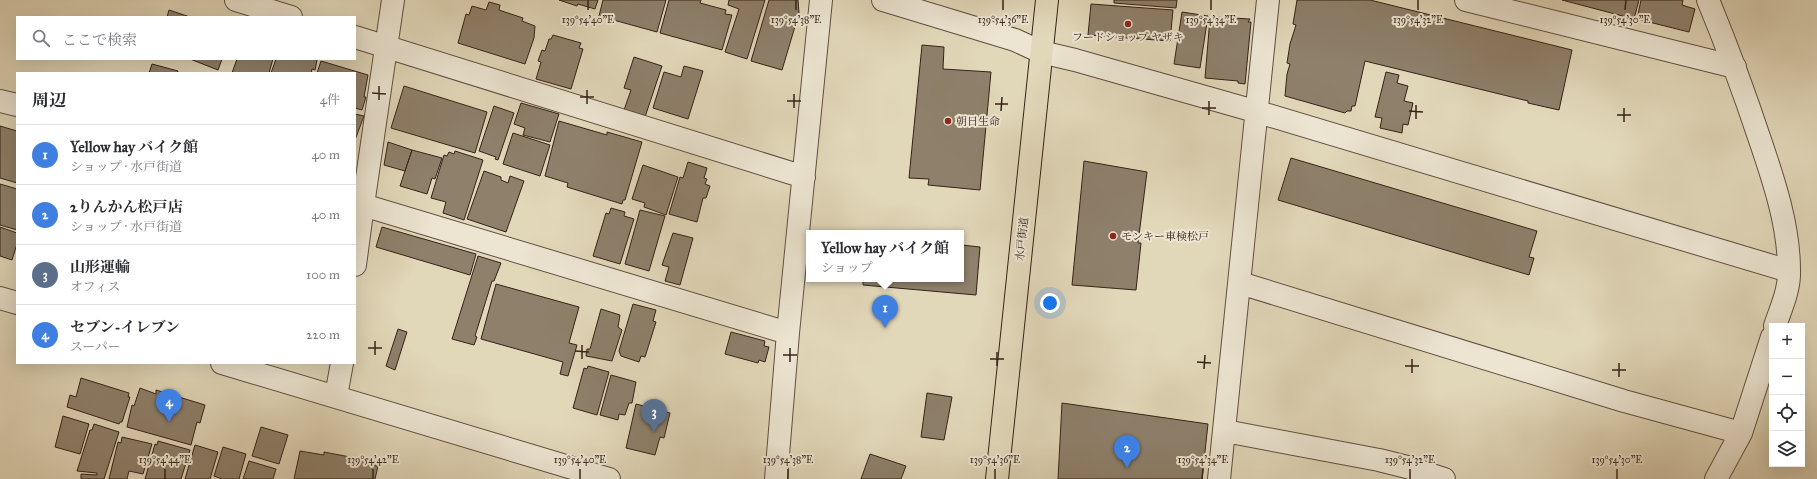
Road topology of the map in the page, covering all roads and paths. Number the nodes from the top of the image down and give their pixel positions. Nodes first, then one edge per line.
1 (236, 0) edge
2 (393, 0) edge
3 (821, 0) edge
4 (883, 0) edge
5 (1047, 0) edge
6 (1268, 0) edge
7 (1466, 0) edge
8 (1708, 0) edge
9 (288, 16) edge
10 (356, 37) edge
11 (387, 47) junction
12 (1041, 52) junction
13 (1736, 67) junction
14 (0, 100) edge
15 (16, 105) edge
16 (1258, 112) junction
17 (804, 177) junction
18 (359, 204) edge
19 (356, 250) edge
20 (1789, 271) junction
21 (1240, 283) junction
22 (0, 298) edge
23 (16, 303) edge
24 (1776, 323) edge
25 (788, 333) junction
26 (1769, 346) edge
27 (225, 364) edge
28 (342, 364) edge
29 (336, 396) junction
30 (1225, 432) junction
31 (1741, 433) junction
32 (609, 479) edge
33 (776, 479) edge
34 (997, 479) edge
35 (1219, 479) edge
36 (1444, 479) edge
37 (1716, 479) edge

1 - 9 street
2 - 11 street
3 - 17 street
4 - 12 street
5 - 12 highway, 水戸街道
6 - 16 street
7 - 13 street
8 - 13 street
10 - 11 street
11 - 17 street
11 - 18 street
12 - 16 street
12 - 34 highway, 水戸街道
13 - 20 street
14 - 15 street
16 - 20 street
16 - 21 street
17 - 25 street
18 - 19 street
18 - 25 street
20 - 24 street
21 - 30 street
21 - 31 street
22 - 23 street
25 - 33 street
26 - 31 street
27 - 29 street
28 - 29 street
29 - 32 street
30 - 35 street
30 - 36 street
31 - 37 street

